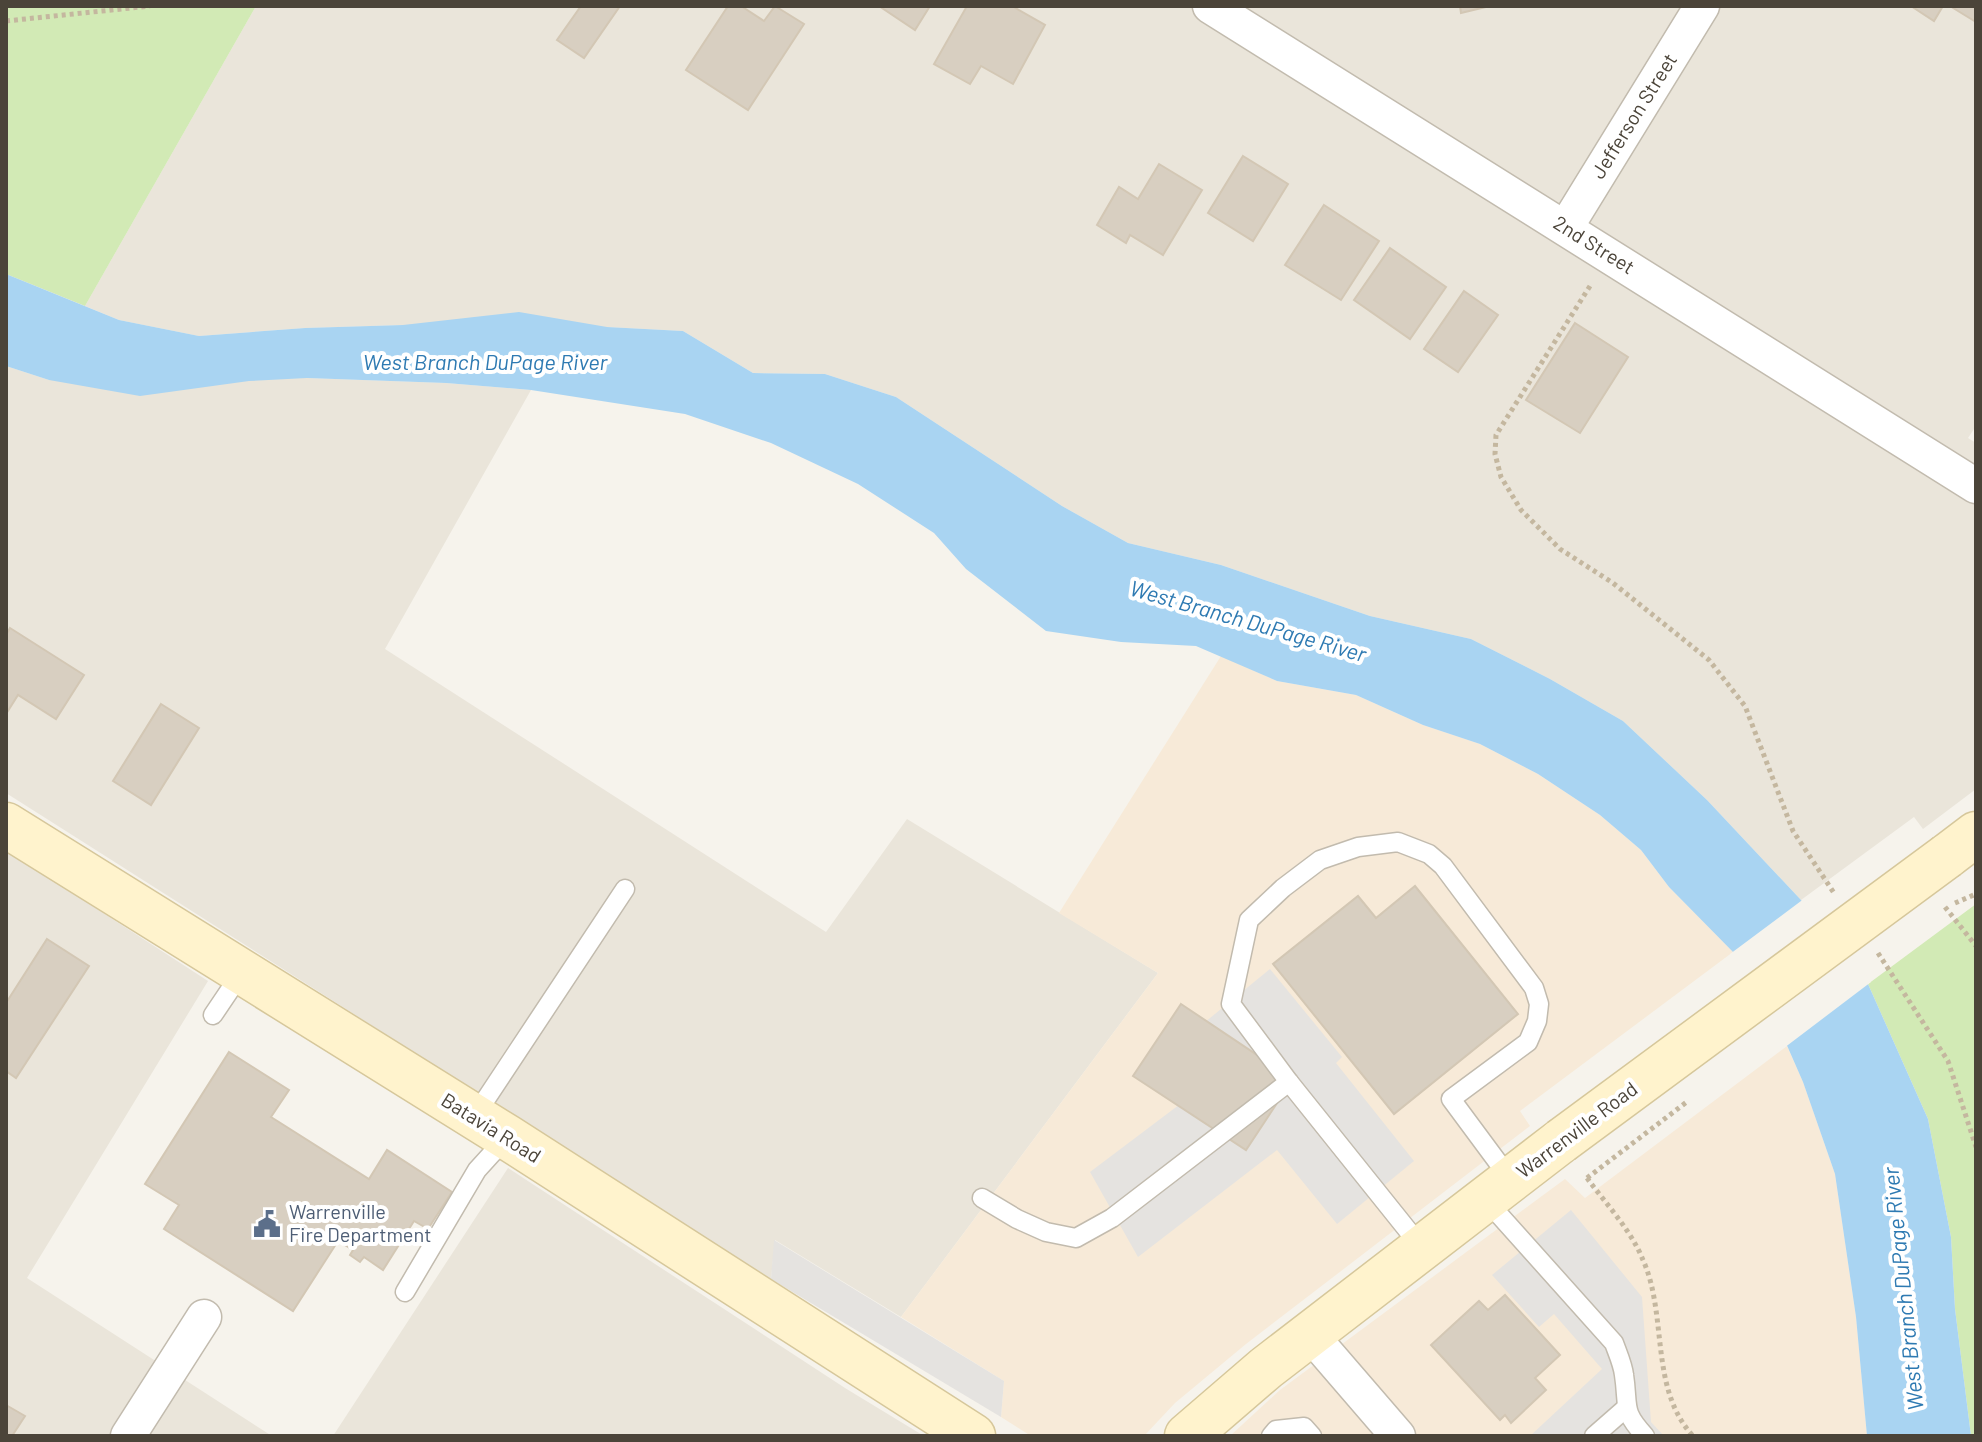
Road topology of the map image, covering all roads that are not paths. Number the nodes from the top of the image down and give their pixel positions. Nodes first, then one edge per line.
1 (1210, 6) edge
2 (1702, 6) edge
3 (1566, 227) junction
4 (1976, 486) edge
5 (6, 825) edge
6 (1961, 845) edge
7 (625, 889) dead end
8 (242, 972) junction
9 (213, 1015) dead end
10 (1289, 1082) junction
11 (491, 1127) junction
12 (1498, 1190) junction
13 (982, 1198) dead end
14 (1422, 1248) junction
15 (405, 1292) dead end
16 (204, 1317) dead end
17 (1310, 1334) junction
18 (1626, 1408) junction
19 (1390, 1433) edge
20 (128, 1436) edge
21 (973, 1436) edge
22 (1187, 1436) edge
23 (1271, 1436) edge
24 (1312, 1436) edge
25 (1594, 1436) edge
26 (1645, 1436) edge

1 - 3 street, 2nd Street
2 - 3 street, Jefferson Street
3 - 4 street, 2nd Street
5 - 8 main road, Batavia Road
6 - 12 main road, Warrenville Road, bridge
7 - 11 lane
8 - 9 lane
8 - 11 main road, Batavia Road
10 - 12 lane
10 - 13 lane
10 - 14 lane
11 - 15 lane
11 - 21 main road, Batavia Road
12 - 14 main road, Warrenville Road
12 - 18 lane
14 - 17 main road, Warrenville Road
16 - 20 street
17 - 19 street
17 - 22 main road, Warrenville Road
18 - 25 lane
18 - 26 lane
23 - 24 lane

